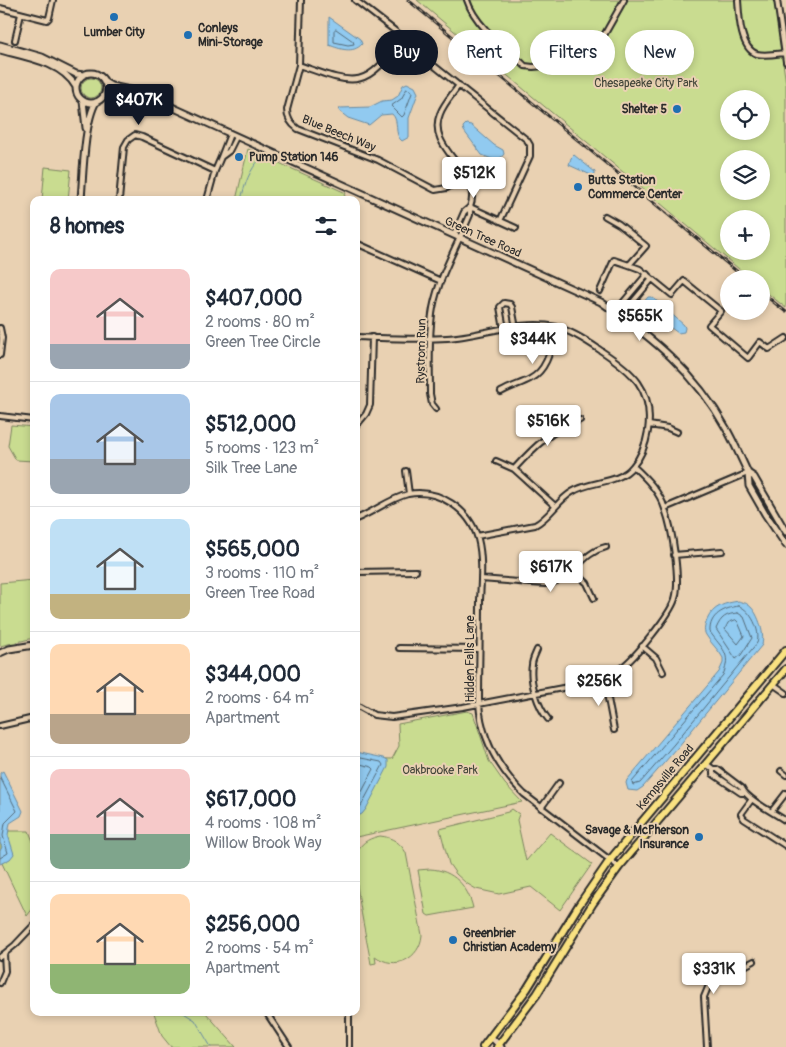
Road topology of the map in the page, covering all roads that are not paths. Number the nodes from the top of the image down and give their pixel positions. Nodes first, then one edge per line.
1 (53, 0) edge
2 (301, 0) edge
3 (355, 0) edge
4 (467, 0) edge
5 (624, 0) edge
6 (738, 0) edge
7 (777, 0) edge
8 (0, 8) edge
9 (21, 14) junction
10 (394, 30) edge
11 (15, 40) dead end
12 (0, 45) edge
13 (0, 50) edge
14 (785, 53) junction
15 (786, 62) edge
16 (299, 65) junction
17 (438, 68) edge
18 (375, 71) edge
19 (85, 75) junction
20 (104, 82) junction
21 (459, 85) junction
22 (76, 88) junction
23 (104, 96) junction
24 (148, 97) junction
25 (83, 101) junction
26 (96, 102) junction
27 (87, 136) junction
28 (233, 136) junction
29 (215, 171) junction
30 (465, 176) junction
31 (82, 196) edge
32 (119, 196) edge
33 (208, 196) edge
34 (470, 207) junction
35 (605, 216) dead end
36 (500, 221) junction
37 (516, 228) dead end
38 (454, 235) junction
39 (461, 238) junction
40 (360, 245) edge
41 (629, 266) junction
42 (647, 274) junction
43 (652, 279) junction
44 (441, 281) junction
45 (600, 291) dead end
46 (615, 312) junction
47 (621, 316) junction
48 (556, 327) junction
49 (0, 328) edge
50 (516, 328) junction
51 (504, 329) junction
52 (360, 337) edge
53 (372, 337) junction
54 (430, 337) junction
55 (786, 338) edge
56 (0, 355) edge
57 (502, 392) dead end
58 (436, 409) dead end
59 (0, 416) edge
60 (30, 420) edge
61 (580, 420) dead end
62 (360, 421) edge
63 (649, 425) junction
64 (676, 432) dead end
65 (496, 461) dead end
66 (633, 466) junction
67 (514, 469) junction
68 (406, 471) dead end
69 (748, 473) junction
70 (409, 494) junction
71 (555, 506) junction
72 (665, 508) junction
73 (360, 517) edge
74 (786, 532) edge
75 (477, 536) junction
76 (786, 545) edge
77 (606, 547) dead end
78 (722, 551) dead end
79 (674, 555) junction
80 (416, 571) dead end
81 (574, 571) junction
82 (360, 572) edge
83 (481, 579) junction
84 (594, 598) dead end
85 (30, 646) edge
86 (642, 646) junction
87 (399, 648) dead end
88 (479, 650) junction
89 (537, 650) dead end
90 (786, 650) edge
91 (0, 653) edge
92 (786, 669) edge
93 (663, 672) dead end
94 (604, 678) junction
95 (773, 684) junction
96 (536, 693) junction
97 (786, 693) edge
98 (479, 703) junction
99 (360, 707) edge
100 (30, 719) edge
101 (548, 719) dead end
102 (0, 726) edge
103 (614, 730) dead end
104 (706, 764) junction
105 (781, 771) dead end
106 (786, 775) edge
107 (559, 784) dead end
108 (786, 793) edge
109 (752, 799) junction
110 (540, 808) junction
111 (772, 812) junction
112 (786, 820) edge
113 (786, 846) edge
114 (610, 860) junction
115 (619, 867) junction
116 (30, 929) edge
117 (2, 955) edge
118 (754, 961) dead end
119 (0, 983) edge
120 (269, 1016) edge
121 (349, 1016) edge
122 (491, 1037) junction
123 (499, 1046) edge
124 (290, 1047) edge
125 (349, 1047) edge
126 (483, 1047) edge
127 (707, 1047) edge

1 - 9 street
2 - 16 street, Blue Beech Way
3 - 10 street
4 - 5 street
6 - 14 street
7 - 14 street
8 - 9 street
9 - 11 street
12 - 19 street
13 - 22 street
14 - 15 street
16 - 18 street
16 - 30 street, Blue Beech Way
17 - 21 street
19 - 20 street
19 - 22 street
20 - 23 street
20 - 24 street, Green Tree Road
21 - 30 street, Rystrom Run
21 - 36 street
22 - 25 street
23 - 24 street, Green Tree Road
23 - 26 street
24 - 28 street, Green Tree Road
25 - 26 street
25 - 27 street
26 - 27 street
27 - 31 street
28 - 29 street
28 - 38 street, Green Tree Road
29 - 32 street
29 - 33 street
30 - 34 street, Rystrom Run
34 - 36 street
34 - 38 street
34 - 39 street, Rystrom Run
35 - 41 street
36 - 37 street
38 - 39 street, Green Tree Road
39 - 44 street, Rystrom Run
39 - 46 street, Green Tree Road
40 - 44 street
41 - 42 street
41 - 45 street
42 - 43 street
42 - 46 street
43 - 47 street
43 - 55 street
44 - 54 street, Rystrom Run
46 - 47 street, Green Tree Road
47 - 69 street, Green Tree Road
48 - 50 street
48 - 57 street
48 - 63 street
49 - 56 street
50 - 51 street
50 - 51 street
51 - 54 street
52 - 53 street
53 - 54 street
53 - 62 street
54 - 58 street, Rystrom Run
59 - 60 street
61 - 67 street
63 - 64 street
63 - 66 street
65 - 67 street
66 - 71 street
66 - 72 street
67 - 71 street
68 - 70 street
69 - 72 street
69 - 74 street, Green Tree Road
69 - 76 street, Green Tree Road
70 - 73 street, Hidden Falls Lane
70 - 75 street, Hidden Falls Lane
71 - 75 street
72 - 79 street
75 - 83 street, Hidden Falls Lane
77 - 81 street
78 - 79 street
79 - 86 street
80 - 82 street
81 - 83 street
81 - 84 street
83 - 88 street, Hidden Falls Lane
85 - 91 street
86 - 93 street
86 - 94 street
87 - 88 street
88 - 98 street, Hidden Falls Lane
89 - 96 street
90 - 114 main road, Kempsville Road
92 - 95 main road, Kempsville Road
94 - 96 street
94 - 103 street
95 - 97 street
95 - 104 main road, Kempsville Road
96 - 98 street
96 - 101 street
98 - 99 street
98 - 110 street, Hidden Falls Lane
100 - 102 street
104 - 109 street
104 - 115 main road, Kempsville Road
105 - 106 street
107 - 110 street
108 - 111 street
109 - 111 street
109 - 113 street
110 - 114 street, Hidden Falls Lane
111 - 112 street
114 - 115 street, Hidden Falls Lane
114 - 122 main road, Kempsville Road
115 - 123 main road, Kempsville Road
116 - 117 street
117 - 119 street
118 - 127 street
120 - 124 street
121 - 125 street
122 - 123 street
122 - 126 main road, Kempsville Road

